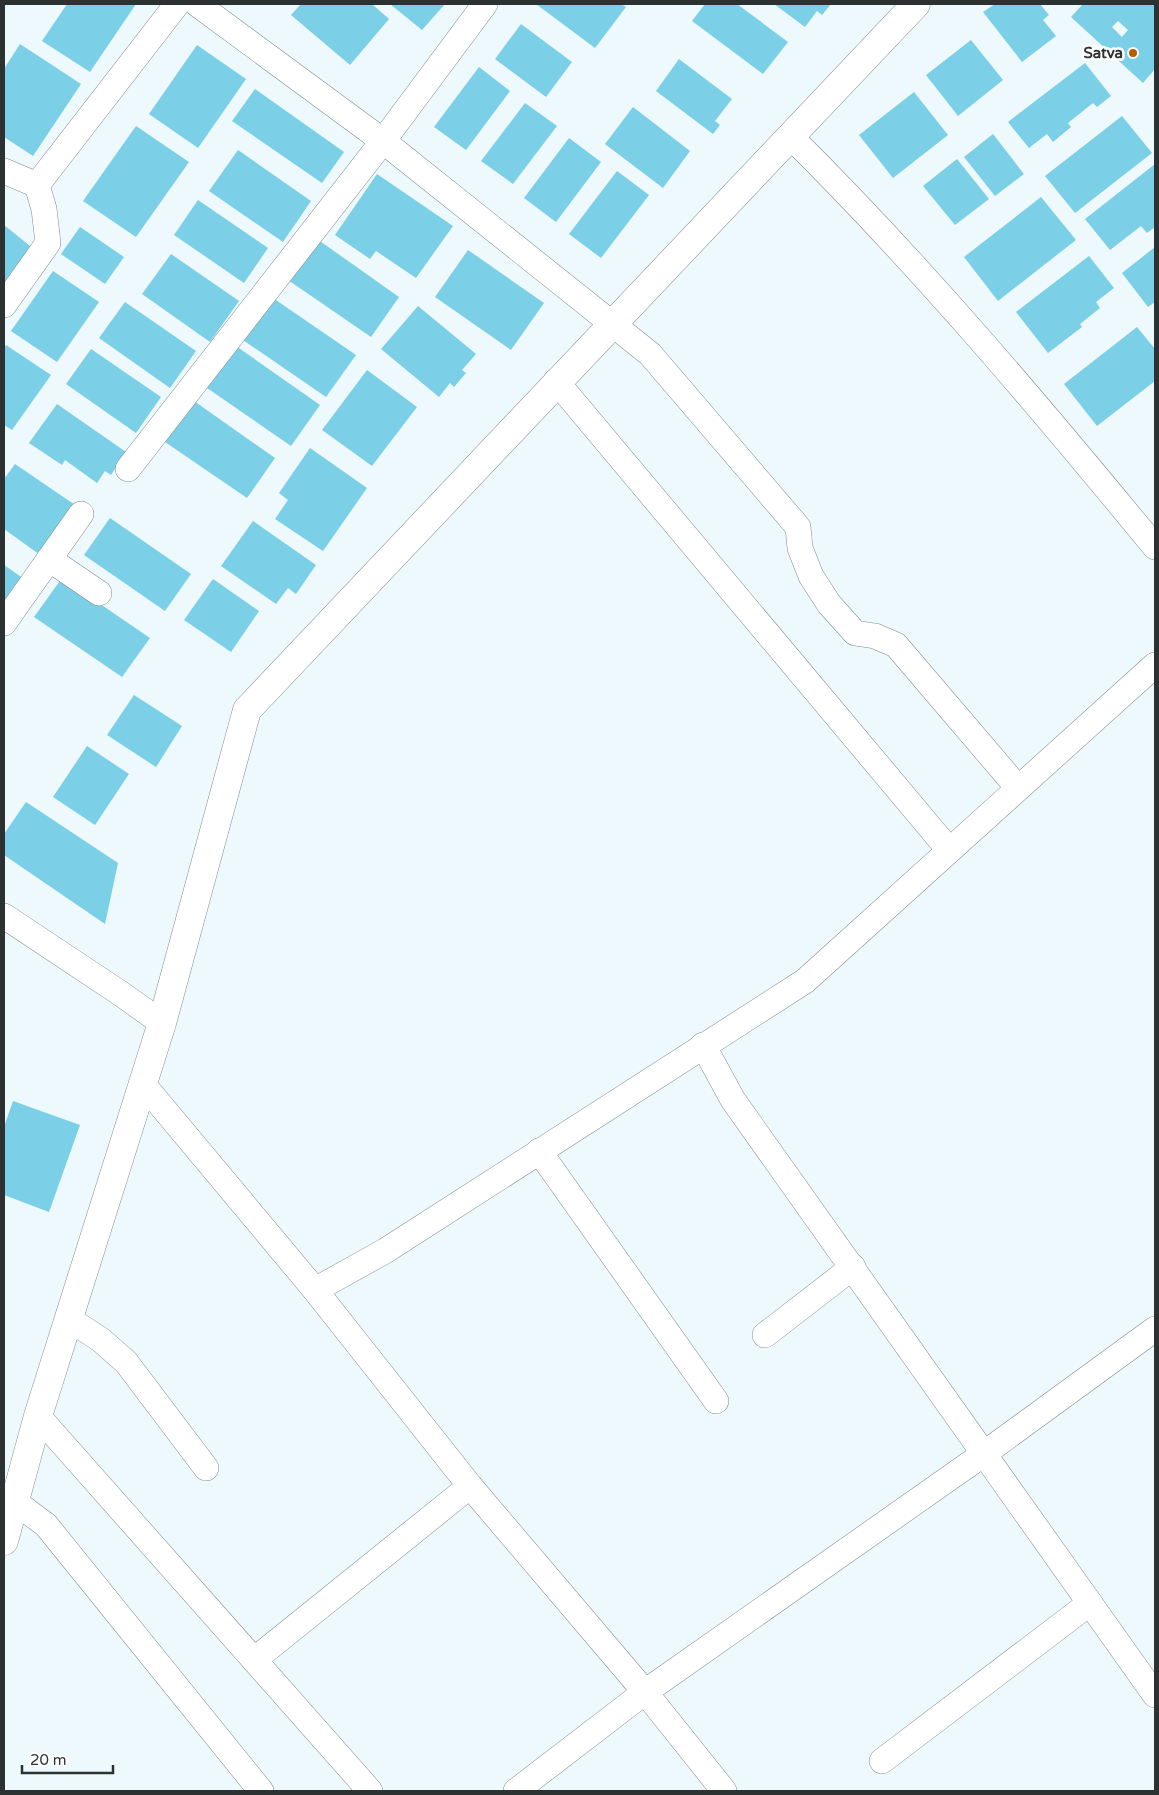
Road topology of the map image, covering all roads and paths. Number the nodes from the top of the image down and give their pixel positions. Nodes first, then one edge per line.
1 (176, 4) edge
2 (197, 4) edge
3 (485, 4) edge
4 (916, 4) edge
5 (791, 137) junction
6 (383, 141) junction
7 (4, 171) edge
8 (37, 185) junction
9 (4, 304) edge
10 (611, 324) junction
11 (556, 381) junction
12 (128, 469) dead end
13 (81, 514) dead end
14 (1155, 548) edge
15 (49, 558) junction
16 (99, 593) dead end
17 (4, 622) edge
18 (1155, 665) edge
19 (1018, 788) junction
20 (949, 850) junction
21 (4, 916) edge
22 (162, 1023) junction
23 (703, 1046) junction
24 (143, 1084) junction
25 (539, 1151) junction
26 (853, 1267) junction
27 (315, 1290) junction
28 (69, 1319) junction
29 (1155, 1329) edge
30 (765, 1335) dead end
31 (716, 1401) dead end
32 (38, 1416) junction
33 (985, 1453) junction
34 (206, 1468) dead end
35 (470, 1486) junction
36 (15, 1502) junction
37 (4, 1541) edge
38 (1090, 1603) junction
39 (254, 1660) junction
40 (645, 1692) junction
41 (1155, 1695) edge
42 (882, 1760) dead end
43 (261, 1791) edge
44 (370, 1791) edge
45 (516, 1791) edge
46 (724, 1791) edge

1 - 8 street
2 - 6 street
3 - 6 street
4 - 5 street
5 - 10 street
5 - 14 street
6 - 10 street
6 - 12 street
7 - 8 street
8 - 9 street
10 - 11 street
10 - 19 street
11 - 20 street
11 - 22 street
13 - 15 street
15 - 16 street
15 - 17 street
18 - 19 street
19 - 20 street
20 - 23 street
21 - 22 street
22 - 24 street
23 - 25 street
23 - 26 street
24 - 27 street
24 - 28 street
25 - 27 street
25 - 31 street
26 - 30 street
26 - 33 street
27 - 35 street
28 - 32 street
28 - 34 street
29 - 33 street
32 - 36 street
32 - 39 street
33 - 38 street
33 - 40 street
35 - 39 street
35 - 40 street
36 - 37 street
36 - 43 street
38 - 41 street
38 - 42 street
39 - 44 street
40 - 45 street
40 - 46 street

